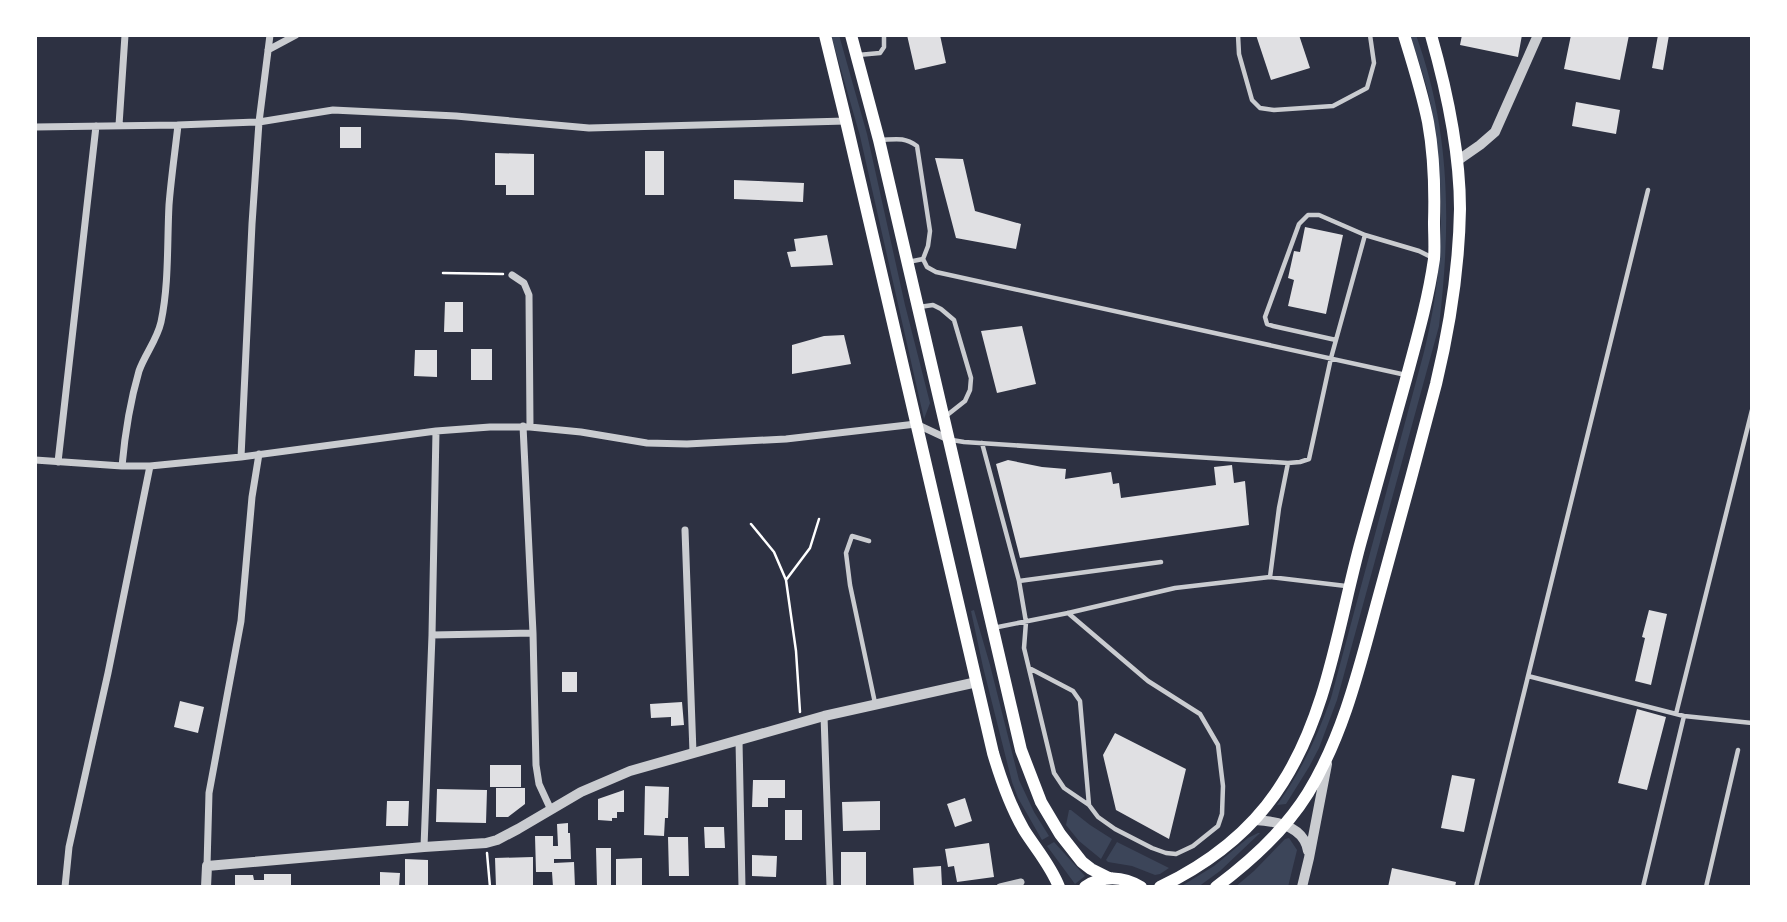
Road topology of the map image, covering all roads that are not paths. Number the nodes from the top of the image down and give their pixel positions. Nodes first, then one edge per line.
1 (125, 35) edge
2 (270, 35) edge
3 (296, 35) edge
4 (825, 35) edge
5 (851, 35) edge
6 (884, 35) edge
7 (1237, 35) edge
8 (1370, 35) edge
9 (1404, 35) edge
10 (1432, 35) edge
11 (1538, 35) edge
12 (268, 50) junction
13 (857, 55) junction
14 (846, 121) junction
15 (259, 122) junction
16 (119, 125) junction
17 (178, 125) junction
18 (96, 126) junction
19 (35, 127) edge
20 (879, 140) junction
21 (1457, 161) junction
22 (1648, 190) dead end
23 (1365, 235) junction
24 (923, 258) junction
25 (1434, 258) junction
26 (907, 262) junction
27 (512, 275) road end
28 (918, 307) junction
29 (1336, 340) junction
30 (1331, 358) junction
31 (1407, 375) junction
32 (1752, 410) edge
33 (943, 419) junction
34 (916, 424) junction
35 (527, 427) junction
36 (436, 431) junction
37 (948, 439) junction
38 (982, 443) junction
39 (259, 454) junction
40 (241, 457) junction
41 (35, 460) edge
42 (58, 462) junction
43 (1288, 463) junction
44 (122, 466) junction
45 (150, 466) junction
46 (685, 530) dead end
47 (869, 541) dead end
48 (1161, 562) dead end
49 (1270, 577) junction
50 (1019, 581) junction
51 (1349, 586) junction
52 (1068, 613) junction
53 (1026, 622) junction
54 (992, 628) junction
55 (533, 633) junction
56 (432, 635) junction
57 (1030, 668) junction
58 (1528, 676) junction
59 (977, 682) junction
60 (876, 704) junction
61 (1676, 714) junction
62 (824, 716) junction
63 (1684, 716) junction
64 (1752, 723) edge
65 (739, 741) junction
66 (1738, 750) dead end
67 (694, 754) junction
68 (1327, 760) junction
69 (1089, 805) junction
70 (551, 810) junction
71 (1255, 820) junction
72 (1284, 825) junction
73 (424, 847) junction
74 (1309, 858) junction
75 (207, 866) junction
76 (1109, 878) junction
77 (1021, 882) dead end
78 (65, 887) edge
79 (206, 887) edge
80 (742, 887) edge
81 (830, 887) edge
82 (1000, 887) edge
83 (1059, 887) edge
84 (1086, 887) edge
85 (1141, 887) edge
86 (1160, 887) edge
87 (1216, 887) edge
88 (1302, 887) edge
89 (1476, 887) edge
90 (1643, 887) edge
91 (1706, 887) edge

1 - 16 street
2 - 12 street
3 - 12 street
4 - 14 main road
5 - 13 main road
6 - 13 lane
7 - 8 lane
9 - 25 main road
10 - 21 main road
11 - 21 street
12 - 15 street
13 - 20 main road
14 - 15 street
14 - 34 main road
15 - 17 street
15 - 40 street
16 - 17 street
16 - 18 street
17 - 44 street
18 - 19 street
18 - 42 street
20 - 24 lane
20 - 26 main road
21 - 68 main road
22 - 58 lane
23 - 25 lane
23 - 29 lane
23 - 29 lane
24 - 26 lane
24 - 30 lane
25 - 31 main road
26 - 28 main road
27 - 35 street
28 - 33 main road
28 - 33 lane
29 - 30 lane
30 - 31 lane
30 - 43 lane
31 - 51 main road
32 - 61 lane
33 - 37 main road
34 - 35 street
34 - 37 street
34 - 59 main road
35 - 36 street
35 - 55 street
36 - 39 street
36 - 56 street
37 - 38 lane
37 - 54 main road
38 - 43 lane
38 - 50 lane
39 - 40 street
39 - 75 street
40 - 45 street
41 - 42 street
42 - 44 street
43 - 49 lane
44 - 45 street
45 - 78 street
46 - 67 street
47 - 60 lane
48 - 50 lane
49 - 51 lane
49 - 52 lane
50 - 53 lane
51 - 71 main road
52 - 53 lane
52 - 69 lane
53 - 54 lane
53 - 57 lane
54 - 76 main road
55 - 56 street
55 - 70 street
56 - 73 street
57 - 69 lane
57 - 69 lane
58 - 61 lane
58 - 89 lane
59 - 60 street
59 - 83 main road
60 - 62 street
61 - 63 lane
62 - 65 street
62 - 81 street
63 - 64 lane
63 - 90 lane
65 - 67 street
65 - 80 street
66 - 91 lane
67 - 70 street
68 - 72 main road
68 - 74 street
70 - 73 street
71 - 72 street
71 - 86 main road
72 - 74 street
72 - 87 main road
73 - 75 street
74 - 88 street
75 - 79 street
76 - 84 main road
76 - 85 main road
77 - 82 street

